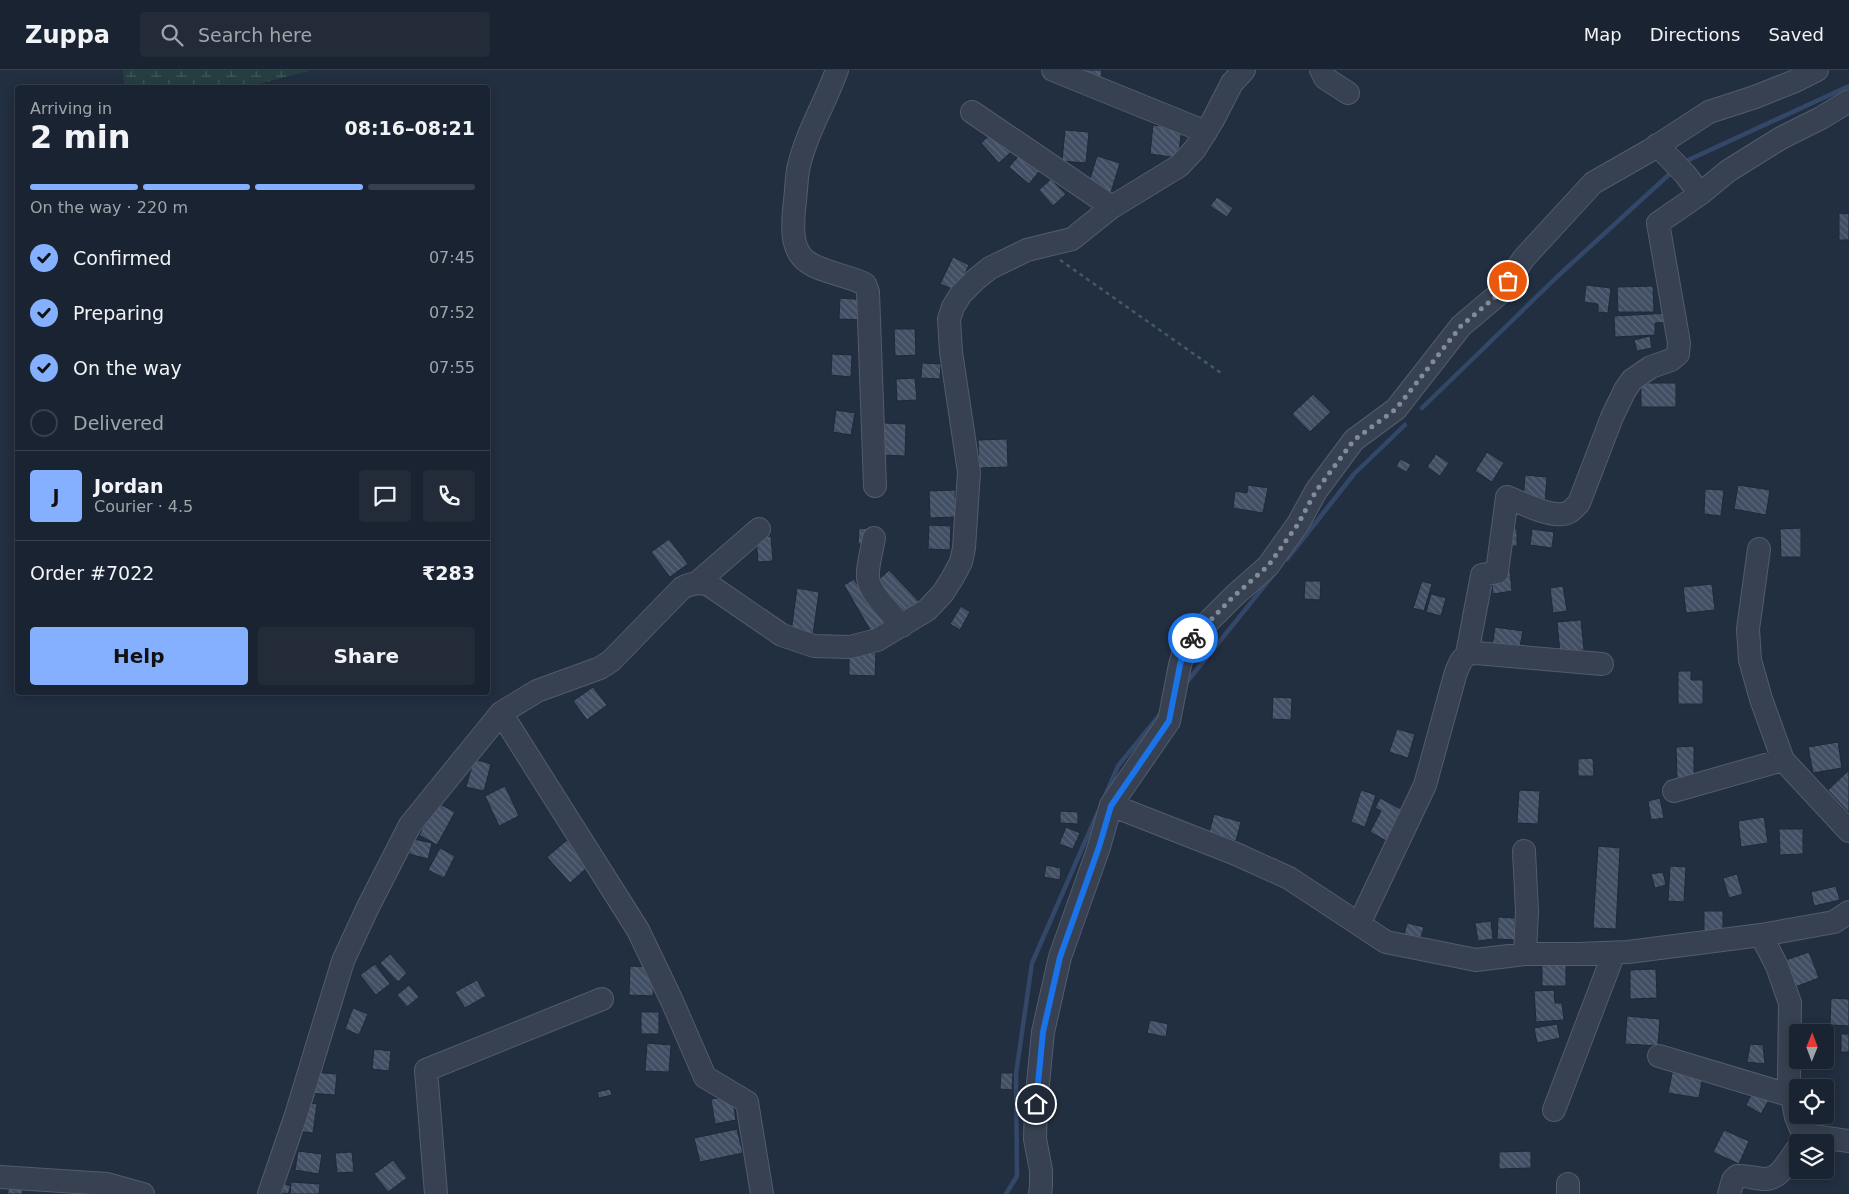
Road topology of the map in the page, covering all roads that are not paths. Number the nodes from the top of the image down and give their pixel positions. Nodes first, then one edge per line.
1 (837, 70) edge
2 (1053, 70) edge
3 (1244, 70) edge
4 (1321, 70) edge
5 (1817, 70) edge
6 (1348, 93) dead end
7 (1849, 101) edge
8 (972, 112) dead end
9 (1206, 132) junction
10 (1671, 160) junction
11 (1700, 194) junction
12 (1112, 207) junction
13 (875, 486) dead end
14 (759, 529) dead end
15 (874, 538) dead end
16 (1759, 549) dead end
17 (698, 582) junction
18 (902, 626) junction
19 (1467, 654) junction
20 (1602, 664) dead end
21 (501, 713) junction
22 (1783, 760) junction
23 (1674, 791) dead end
24 (1111, 806) junction
25 (1849, 831) edge
26 (1524, 850) dead end
27 (1849, 912) edge
28 (1359, 924) junction
29 (1761, 935) junction
30 (1614, 953) junction
31 (1525, 954) junction
32 (602, 999) dead end
33 (1659, 1056) dead end
34 (1789, 1079) edge
35 (1789, 1095) edge
36 (1554, 1110) dead end
37 (1834, 1139) edge
38 (1849, 1141) edge
39 (1789, 1159) edge
40 (0, 1177) edge
41 (143, 1194) edge
42 (269, 1194) edge
43 (436, 1194) edge
44 (762, 1194) edge
45 (1040, 1194) edge
46 (1729, 1194) edge

1 - 13 street
2 - 9 street
3 - 9 street
4 - 6 street
5 - 10 street
7 - 11 street
8 - 12 street
9 - 12 street
10 - 11 street
10 - 24 street
11 - 19 street
12 - 18 street
14 - 17 street
15 - 18 street
16 - 22 street
17 - 18 street
17 - 21 street
19 - 20 street
19 - 28 street
21 - 42 street
21 - 44 street
22 - 23 street
22 - 25 street
24 - 28 street
24 - 45 street
26 - 31 street
27 - 29 street
28 - 31 street
29 - 30 street
29 - 34 street
30 - 31 street
30 - 36 street
32 - 43 street
33 - 35 street
37 - 38 street
39 - 46 street
40 - 41 street

